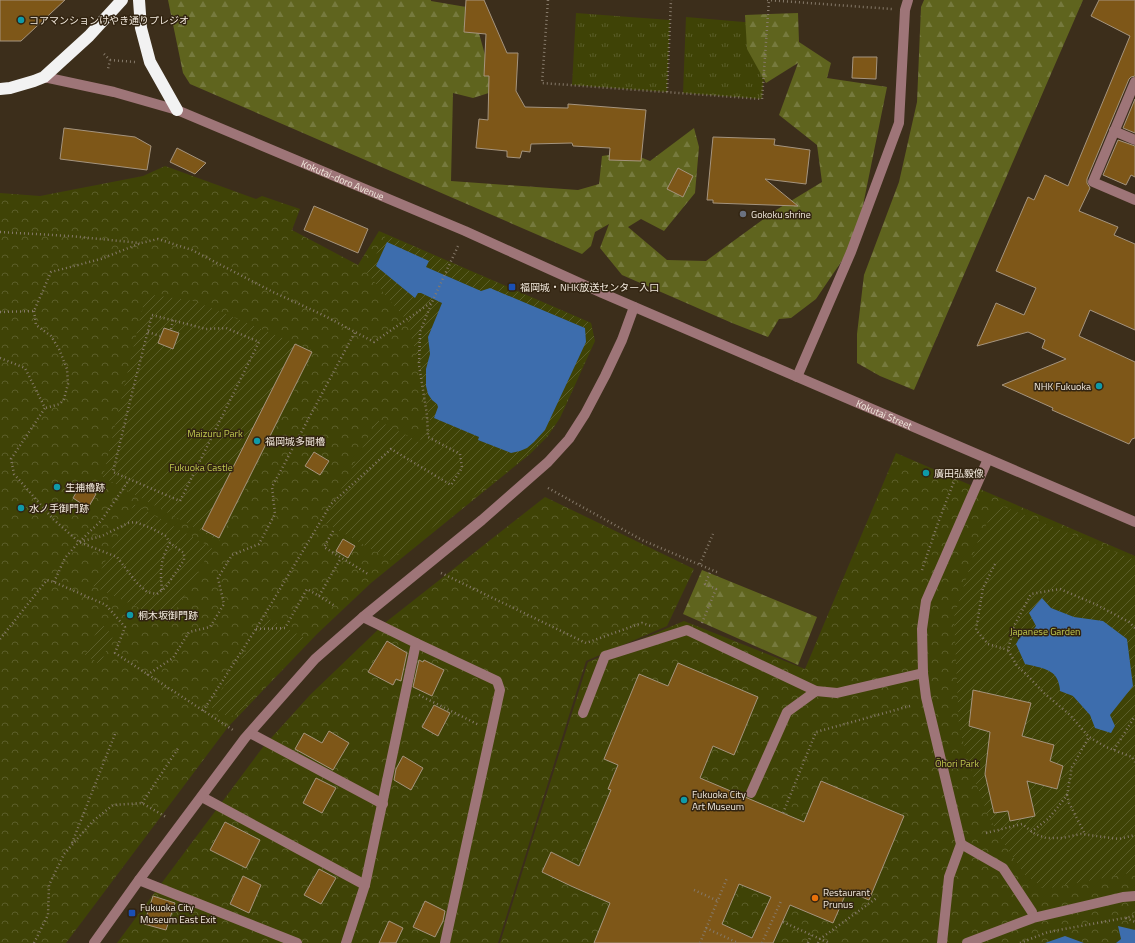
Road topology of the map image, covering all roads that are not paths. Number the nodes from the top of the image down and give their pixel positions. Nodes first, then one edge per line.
1 (122, 0) edge
2 (139, 0) edge
3 (908, 0) edge
4 (44, 77) junction
5 (1135, 82) edge
6 (0, 89) edge
7 (177, 110) junction
8 (1114, 131) junction
9 (1135, 140) edge
10 (1135, 200) edge
11 (634, 307) junction
12 (797, 377) junction
13 (988, 459) junction
14 (1135, 522) edge
15 (362, 617) junction
16 (416, 643) junction
17 (923, 673) junction
18 (816, 691) junction
19 (583, 713) dead end
20 (248, 735) junction
21 (751, 794) dead end
22 (202, 797) junction
23 (383, 804) junction
24 (961, 844) junction
25 (139, 880) junction
26 (365, 884) junction
27 (1135, 896) edge
28 (1032, 912) dead end
29 (94, 943) edge
30 (297, 943) edge
31 (346, 943) edge
32 (445, 943) edge
33 (942, 943) edge
34 (967, 943) edge

1 - 4 highway
2 - 7 highway
3 - 12 street
4 - 6 highway
4 - 7 street, Kokutai-doro Avenue
5 - 8 street
7 - 11 street, Kokutai-doro Avenue
8 - 9 street
8 - 10 street
11 - 12 street, Kokutai Street
11 - 15 street
12 - 13 street, Kokutai Street
13 - 14 street, Kokutai Street
13 - 17 street
15 - 16 street
15 - 20 street
16 - 23 street
16 - 32 street
17 - 18 street
17 - 24 street
18 - 19 street
18 - 21 street
20 - 22 street
20 - 23 street
22 - 25 street
22 - 26 street
23 - 26 street
24 - 28 street
24 - 33 street
25 - 29 street
25 - 30 street
26 - 31 street
27 - 34 street

